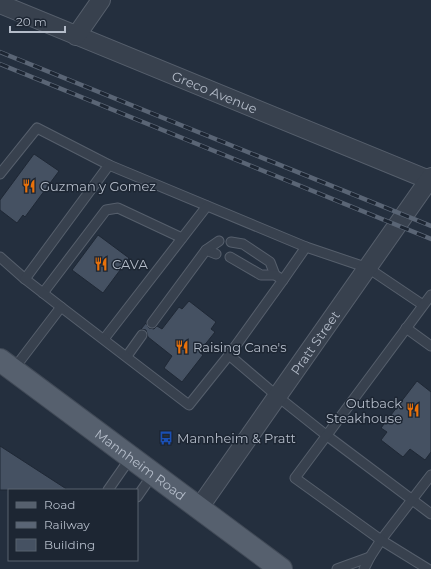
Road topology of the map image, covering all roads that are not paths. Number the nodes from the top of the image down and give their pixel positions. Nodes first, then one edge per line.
1 (101, 0) edge
2 (0, 4) edge
3 (76, 36) junction
4 (109, 165) junction
5 (0, 174) edge
6 (430, 179) edge
7 (207, 206) junction
8 (182, 238) junction
9 (219, 241) dead end
10 (232, 242) dead end
11 (306, 247) junction
12 (206, 250) junction
13 (216, 254) dead end
14 (0, 257) edge
15 (230, 257) dead end
16 (368, 268) junction
17 (275, 275) junction
18 (25, 279) junction
19 (284, 280) junction
20 (43, 293) junction
21 (431, 295) edge
22 (423, 305) junction
23 (61, 307) junction
24 (152, 323) dead end
25 (406, 328) junction
26 (142, 335) dead end
27 (104, 339) junction
28 (431, 346) edge
29 (229, 355) junction
30 (127, 356) junction
31 (7, 365) edge
32 (277, 396) junction
33 (326, 435) junction
34 (131, 457) junction
35 (153, 474) junction
36 (431, 475) edge
37 (109, 489) edge
38 (138, 496) edge
39 (413, 499) junction
40 (199, 508) junction
41 (431, 514) edge
42 (382, 540) junction
43 (370, 557) junction
44 (281, 569) edge
45 (337, 569) edge
46 (364, 569) edge
47 (428, 569) edge

1 - 3 street
2 - 3 street, Greco Avenue
3 - 6 street, Greco Avenue
4 - 5 lane
4 - 7 lane
4 - 18 lane
6 - 16 street, Pratt Street
7 - 8 lane
7 - 11 lane
8 - 20 lane
8 - 27 lane
9 - 12 lane
10 - 17 lane
11 - 16 lane
11 - 19 lane
12 - 13 lane
12 - 24 lane
14 - 18 lane
15 - 17 lane
16 - 22 lane
16 - 32 street, Pratt Street
17 - 19 lane
18 - 20 lane
19 - 29 lane
20 - 23 lane
21 - 22 lane
22 - 25 lane
23 - 27 lane
23 - 31 lane
25 - 28 lane
25 - 33 lane
26 - 30 lane
27 - 30 lane
29 - 30 lane
29 - 32 lane
31 - 34 main road, Mannheim Road
32 - 33 lane
32 - 40 street, Pratt Street
33 - 39 lane
33 - 42 lane
34 - 35 main road, Mannheim Road
34 - 37 lane
35 - 38 lane
35 - 40 main road, Mannheim Road
36 - 39 lane
39 - 41 lane
39 - 42 lane
40 - 44 main road, Mannheim Road
42 - 43 lane
42 - 47 lane
43 - 45 lane
43 - 46 lane

